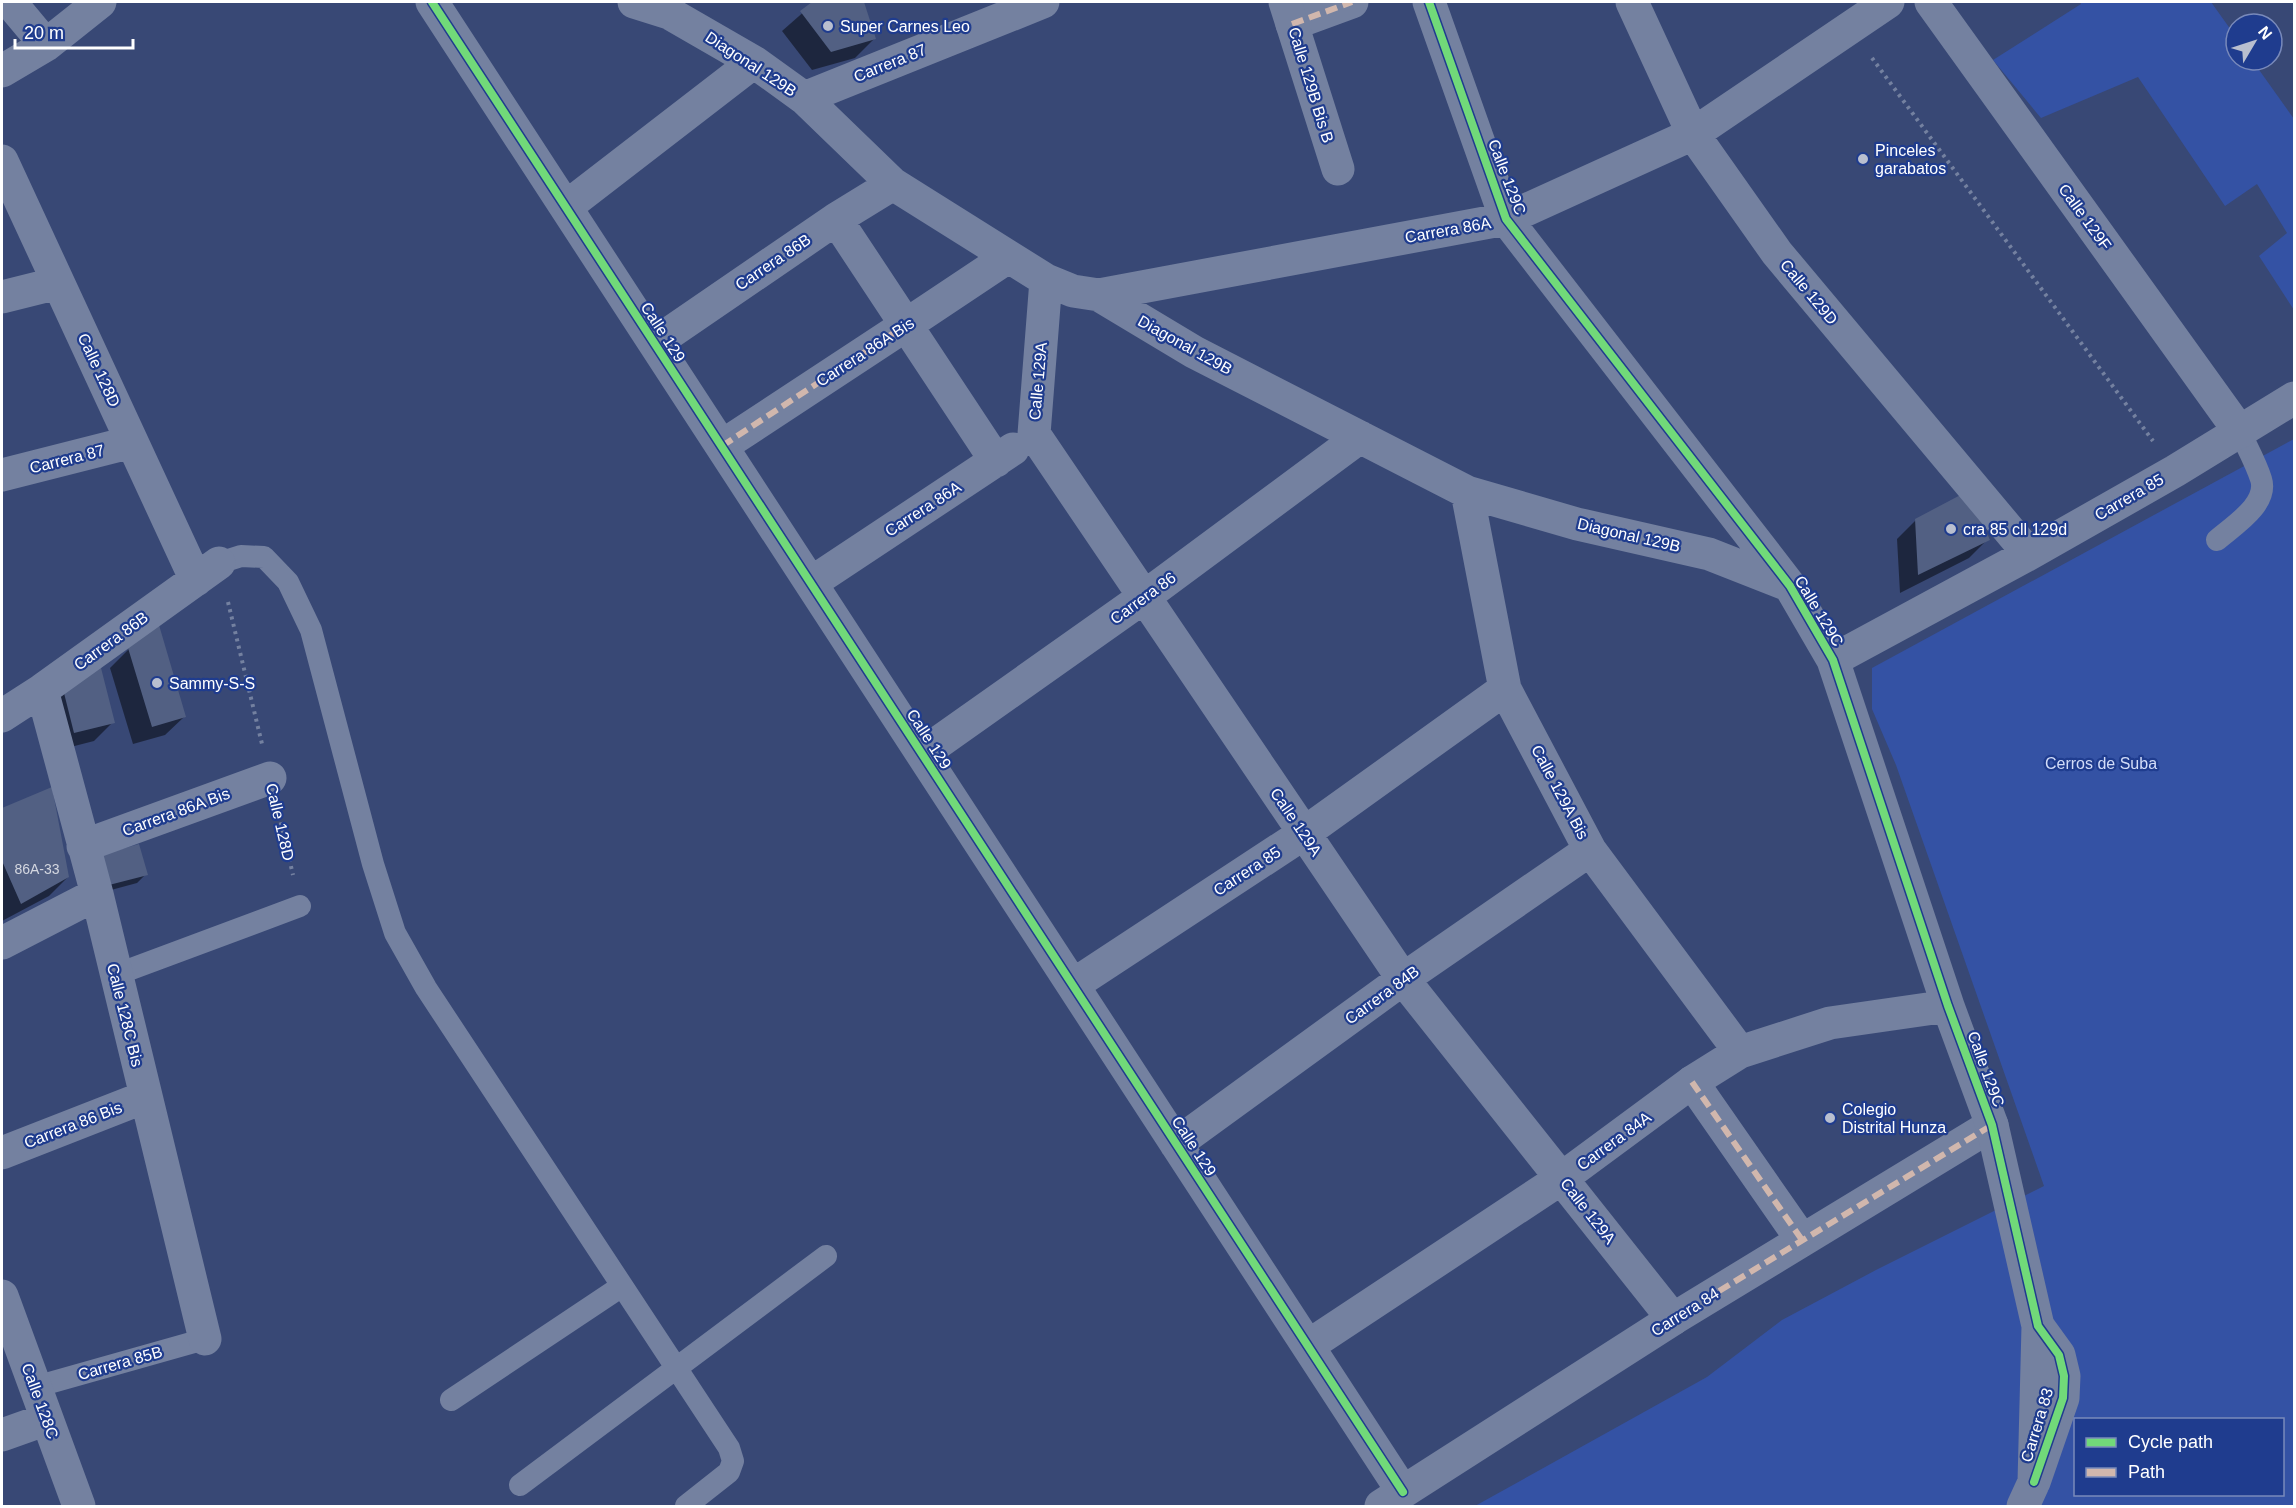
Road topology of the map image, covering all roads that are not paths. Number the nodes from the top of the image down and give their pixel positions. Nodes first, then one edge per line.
1 (10, 2) edge
2 (100, 2) edge
3 (432, 2) edge
4 (634, 2) edge
5 (1043, 2) edge
6 (1352, 2) edge
7 (1429, 2) edge
8 (1632, 2) edge
9 (1888, 2) edge
10 (1931, 2) edge
11 (1289, 13) edge
12 (46, 45) junction
13 (754, 62) junction
14 (2, 71) edge
15 (804, 98) junction
16 (1693, 134) junction
17 (2, 161) edge
18 (1338, 169) dead end
19 (893, 184) junction
20 (566, 207) junction
21 (836, 219) junction
22 (1506, 219) junction
23 (1008, 257) junction
24 (1046, 280) junction
25 (58, 283) junction
26 (1099, 295) junction
27 (2, 297) edge
28 (906, 325) junction
29 (654, 343) junction
30 (2295, 398) edge
31 (2240, 432) junction
32 (1034, 434) junction
33 (1360, 437) junction
34 (132, 442) junction
35 (722, 446) junction
36 (996, 461) junction
37 (2, 475) edge
38 (1467, 492) junction
39 (2217, 540) dead end
40 (2029, 554) junction
41 (208, 572) junction
42 (811, 583) junction
43 (1790, 586) junction
44 (1144, 597) junction
45 (1833, 660) junction
46 (42, 690) junction
47 (1505, 690) junction
48 (2, 716) edge
49 (922, 754) junction
50 (270, 778) road end
51 (1303, 834) junction
52 (83, 846) junction
53 (1590, 850) junction
54 (97, 894) junction
55 (300, 906) road end
56 (2, 944) edge
57 (115, 975) junction
58 (1403, 979) junction
59 (1073, 985) junction
60 (1948, 1006) junction
61 (1740, 1052) junction
62 (1692, 1082) junction
63 (145, 1097) junction
64 (1992, 1125) junction
65 (1176, 1144) junction
66 (2, 1153) edge
67 (1562, 1178) junction
68 (1802, 1240) junction
69 (826, 1256) dead end
70 (622, 1286) junction
71 (2, 1296) edge
72 (1673, 1319) junction
73 (2038, 1326) junction
74 (205, 1339) joint
75 (1308, 1346) junction
76 (676, 1368) junction
77 (2064, 1376) joint
78 (35, 1387) junction
79 (451, 1400) dead end
80 (47, 1419) junction
81 (2, 1435) edge
82 (520, 1485) dead end
83 (2028, 1494) edge
84 (1392, 1499) edge
85 (79, 1506) edge
86 (686, 1506) edge

1 - 12 street
2 - 12 street
3 - 20 street, Calle 129
4 - 13 street, Diagonal 129B
5 - 15 street, Carrera 87
6 - 11 street
7 - 22 street, Calle 129C
8 - 16 street, Calle 129D
9 - 16 street, Carrera 86A
10 - 31 street, Calle 129F
11 - 18 street, Calle 129B Bis B
12 - 14 street
13 - 15 street, Diagonal 129B
13 - 20 street
15 - 19 street, Diagonal 129B
16 - 22 street, Carrera 86A
16 - 40 street, Calle 129D
17 - 25 street, Calle 128D
19 - 21 street, Carrera 86B
19 - 23 street, Diagonal 129B
20 - 29 street, Calle 129
21 - 28 street
21 - 29 street, Carrera 86B
22 - 26 street, Carrera 86A
22 - 43 street, Calle 129C
23 - 24 street, Diagonal 129B
23 - 28 street, Carrera 86A Bis
24 - 26 street, Diagonal 129B
24 - 32 street, Calle 129A
25 - 27 street
25 - 34 street, Calle 128D
26 - 33 street, Diagonal 129B
28 - 35 street, Carrera 86A Bis
28 - 36 street
29 - 35 street, Calle 129
30 - 31 street, Carrera 85
31 - 39 lane
31 - 40 street, Carrera 85
32 - 36 street, Carrera 86A
32 - 44 street, Calle 129A
33 - 38 street, Diagonal 129B
33 - 44 street, Carrera 86
34 - 37 street, Carrera 87
34 - 41 street, Calle 128D
35 - 42 street, Calle 129
36 - 42 street, Carrera 86A
38 - 43 street, Diagonal 129B
38 - 47 street, Calle 129A Bis
40 - 45 street, Carrera 85
41 - 46 street, Carrera 86B
41 - 70 lane
42 - 49 street, Calle 129
43 - 45 street, Calle 129C
44 - 49 street, Carrera 86
44 - 51 street, Calle 129A
45 - 60 street, Calle 129C
46 - 48 street, Carrera 86B
46 - 52 street, Calle 128C Bis
47 - 51 street, Carrera 85
47 - 53 street, Calle 129A Bis
49 - 59 street, Calle 129
50 - 52 street, Carrera 86A Bis
51 - 58 street, Calle 129A
51 - 59 street, Carrera 85
52 - 54 street, Calle 128C Bis
53 - 58 street, Carrera 84B
53 - 61 street, Calle 129A Bis
54 - 56 street
54 - 57 street, Calle 128C Bis
55 - 57 lane
57 - 63 street, Calle 128C Bis
58 - 65 street, Carrera 84B
58 - 67 street, Calle 129A
59 - 65 street, Calle 129
60 - 61 street, Carrera 84A
60 - 64 street, Calle 129C
61 - 62 street, Carrera 84A
62 - 67 street, Carrera 84A
62 - 68 street
63 - 66 street, Carrera 86 Bis
63 - 74 street, Calle 128C Bis
64 - 68 street, Carrera 84
64 - 73 street, Calle 129C
65 - 75 street, Calle 129
67 - 72 street, Calle 129A
67 - 75 street, Carrera 84A
68 - 72 street, Carrera 84
69 - 76 lane
70 - 76 lane
70 - 79 lane
71 - 78 street, Calle 128C
72 - 84 street, Carrera 84
73 - 77 street, Calle 129C
73 - 83 street, Carrera 83
74 - 78 lane, Carrera 85B
75 - 84 street, Calle 129
76 - 82 lane
76 - 86 lane
77 - 83 street, Carrera 83
78 - 80 street, Calle 128C
80 - 81 street
80 - 85 street, Calle 128C

